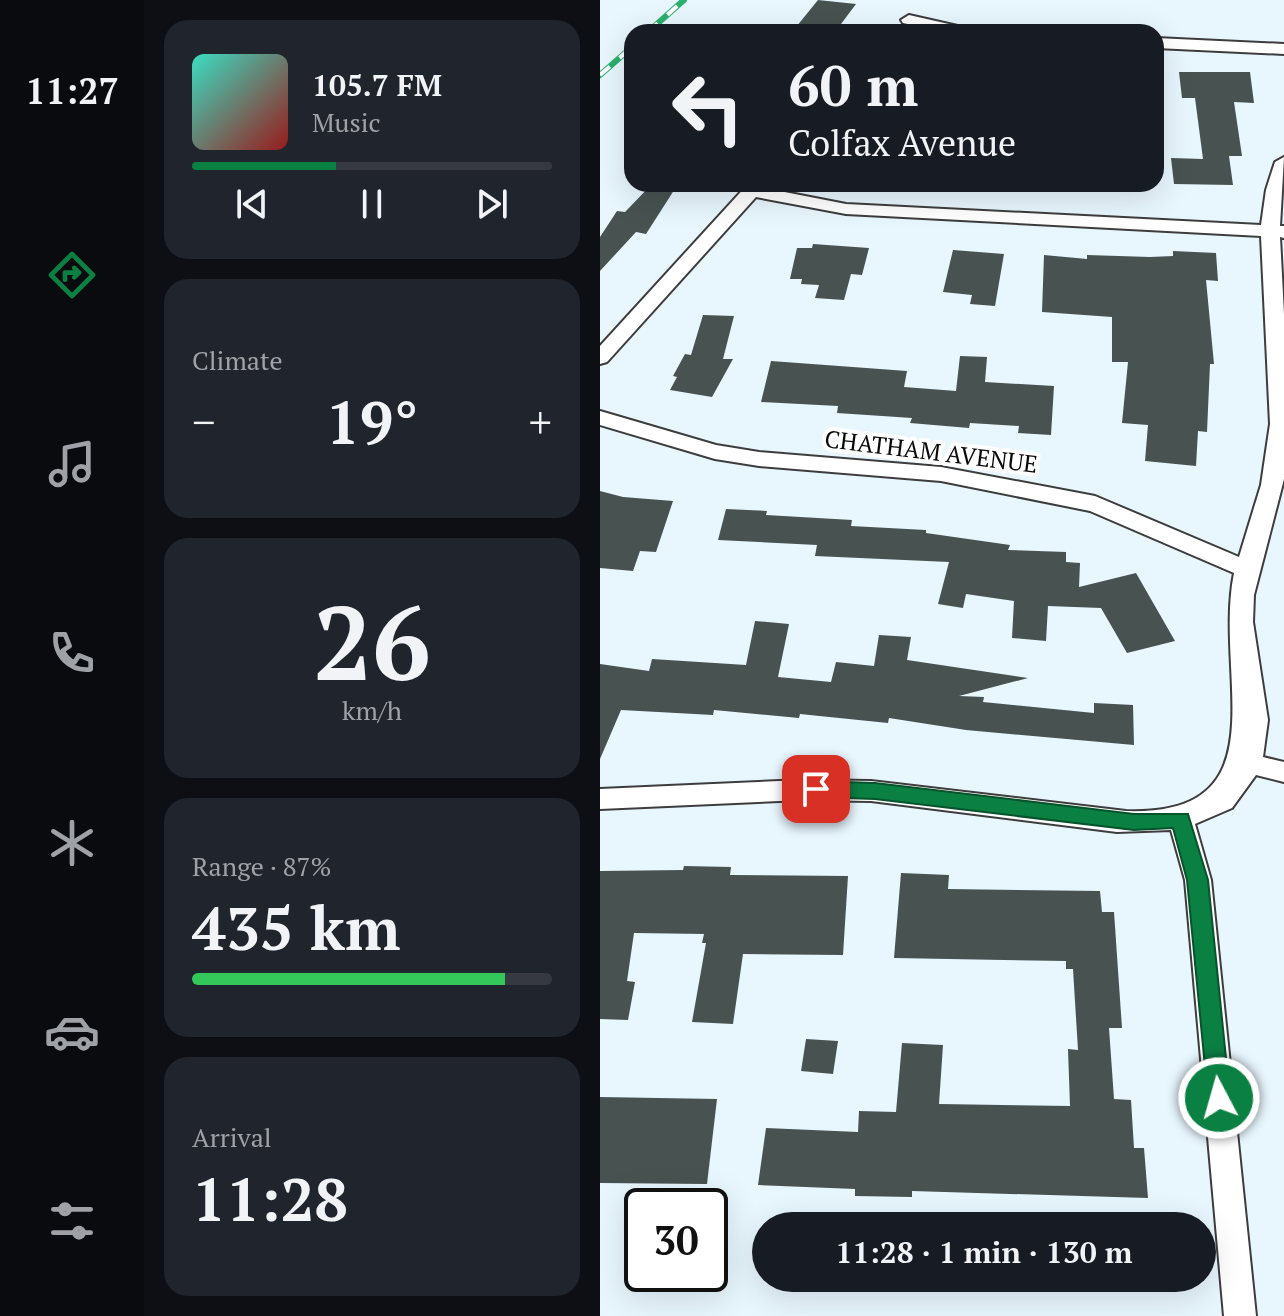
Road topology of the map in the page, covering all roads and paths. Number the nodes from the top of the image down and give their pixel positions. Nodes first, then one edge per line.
1 (1164, 43) edge
2 (1284, 49) edge
3 (1284, 162) edge
4 (751, 192) edge
5 (772, 192) edge
6 (1278, 231) edge
7 (600, 358) edge
8 (600, 418) edge
9 (1245, 569) junction
10 (1252, 764) junction
11 (1284, 772) edge
12 (600, 799) edge
13 (1181, 819) junction
14 (1240, 1316) edge

1 - 2 street
3 - 6 street
4 - 7 street
5 - 6 street
6 - 9 street
8 - 9 street, CHATHAM AVENUE
9 - 10 street
10 - 11 street
10 - 13 street
12 - 13 street
13 - 14 street

